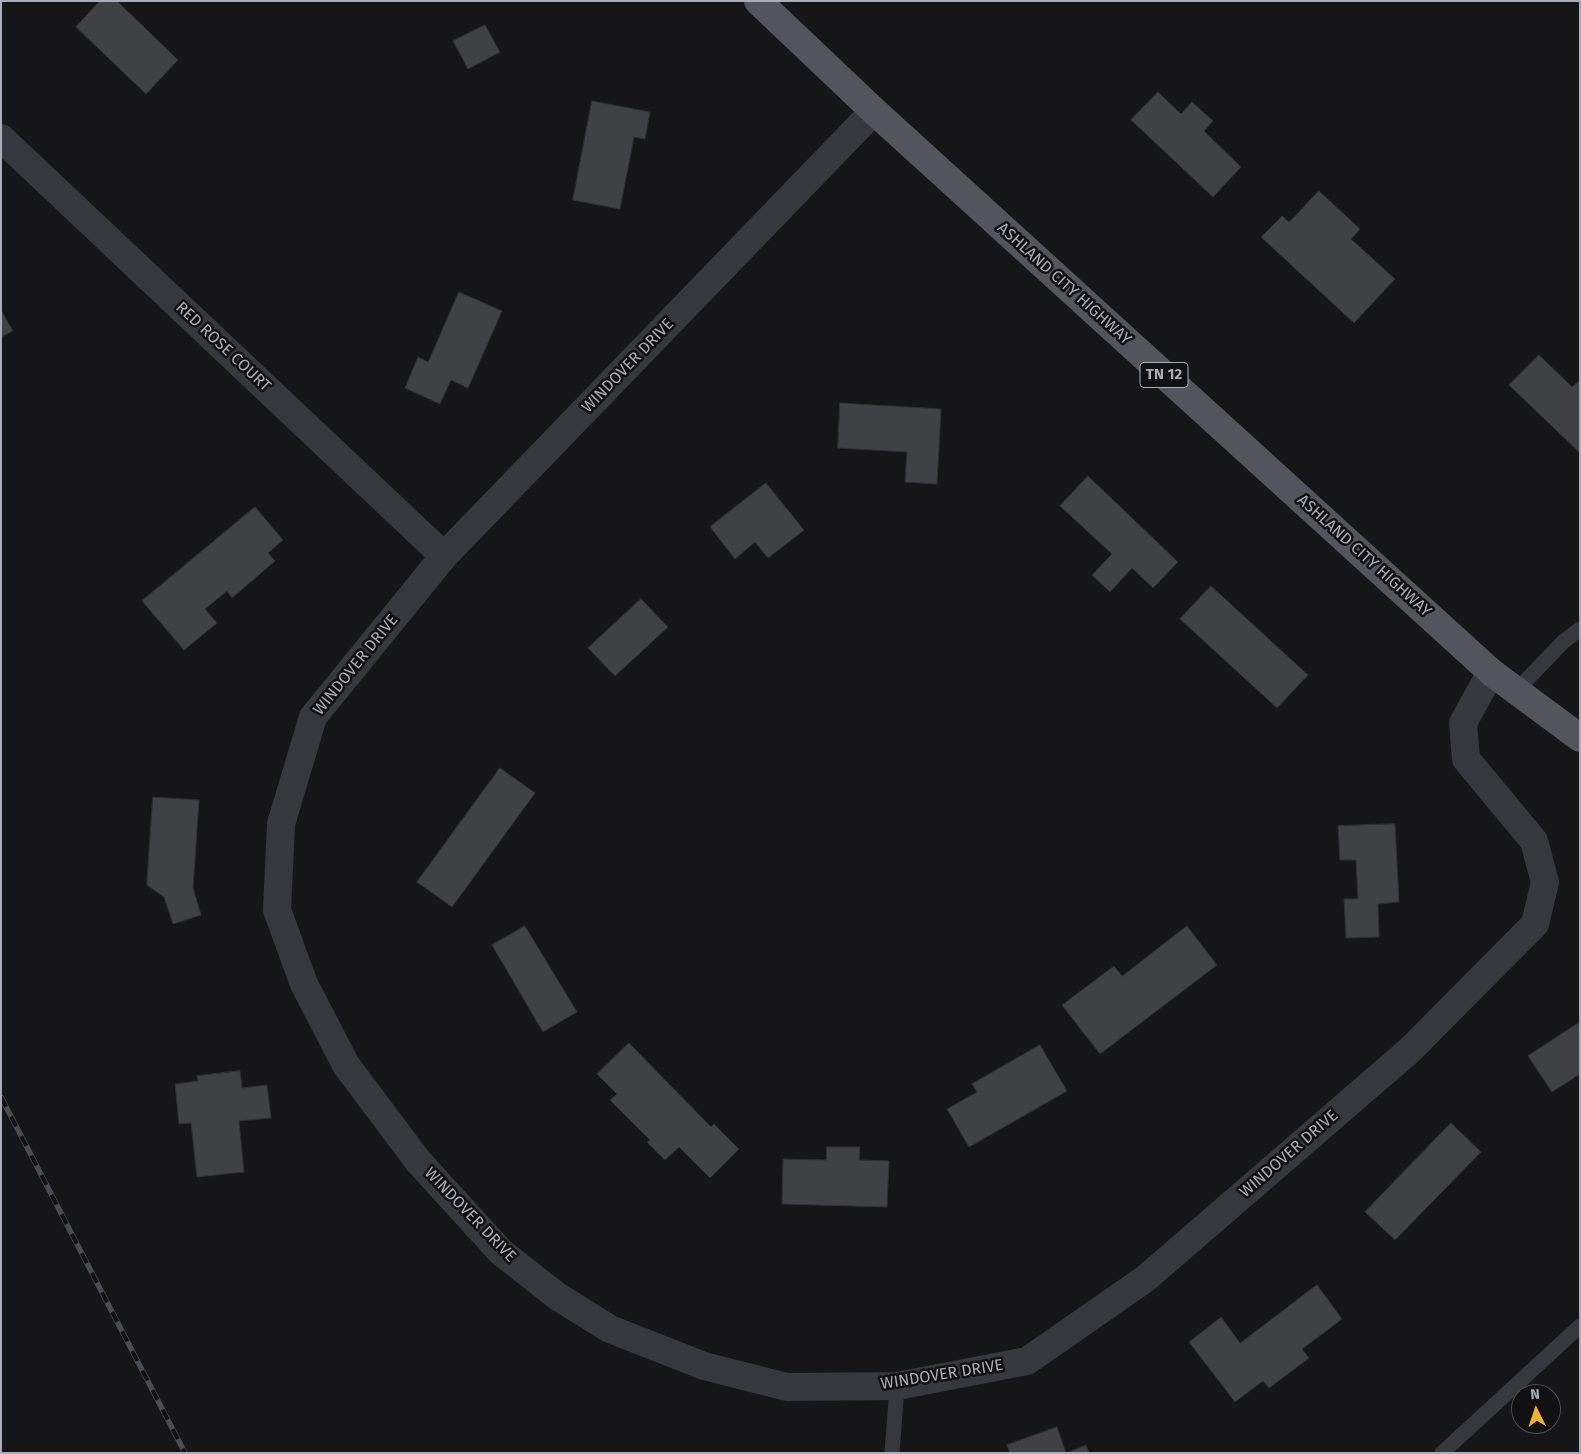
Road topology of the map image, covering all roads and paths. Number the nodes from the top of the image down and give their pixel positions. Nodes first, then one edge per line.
1 (758, 1) edge
2 (874, 110) junction
3 (1, 138) edge
4 (444, 556) junction
5 (1580, 630) edge
6 (1491, 672) junction
7 (1516, 691) junction
8 (1580, 738) edge
9 (1580, 1326) edge
10 (897, 1386) junction
11 (892, 1453) edge
12 (1442, 1453) edge

1 - 2 main road, ASHLAND CITY HIGHWAY / TN 12
2 - 4 street, WINDOVER DRIVE
2 - 6 main road, ASHLAND CITY HIGHWAY / TN 12
3 - 4 street, RED ROSE COURT
4 - 10 street, WINDOVER DRIVE
5 - 7 lane
6 - 7 main road, ASHLAND CITY HIGHWAY / TN 12
6 - 10 street, WINDOVER DRIVE
7 - 8 main road, ASHLAND CITY HIGHWAY / TN 12
9 - 12 lane
10 - 11 lane

